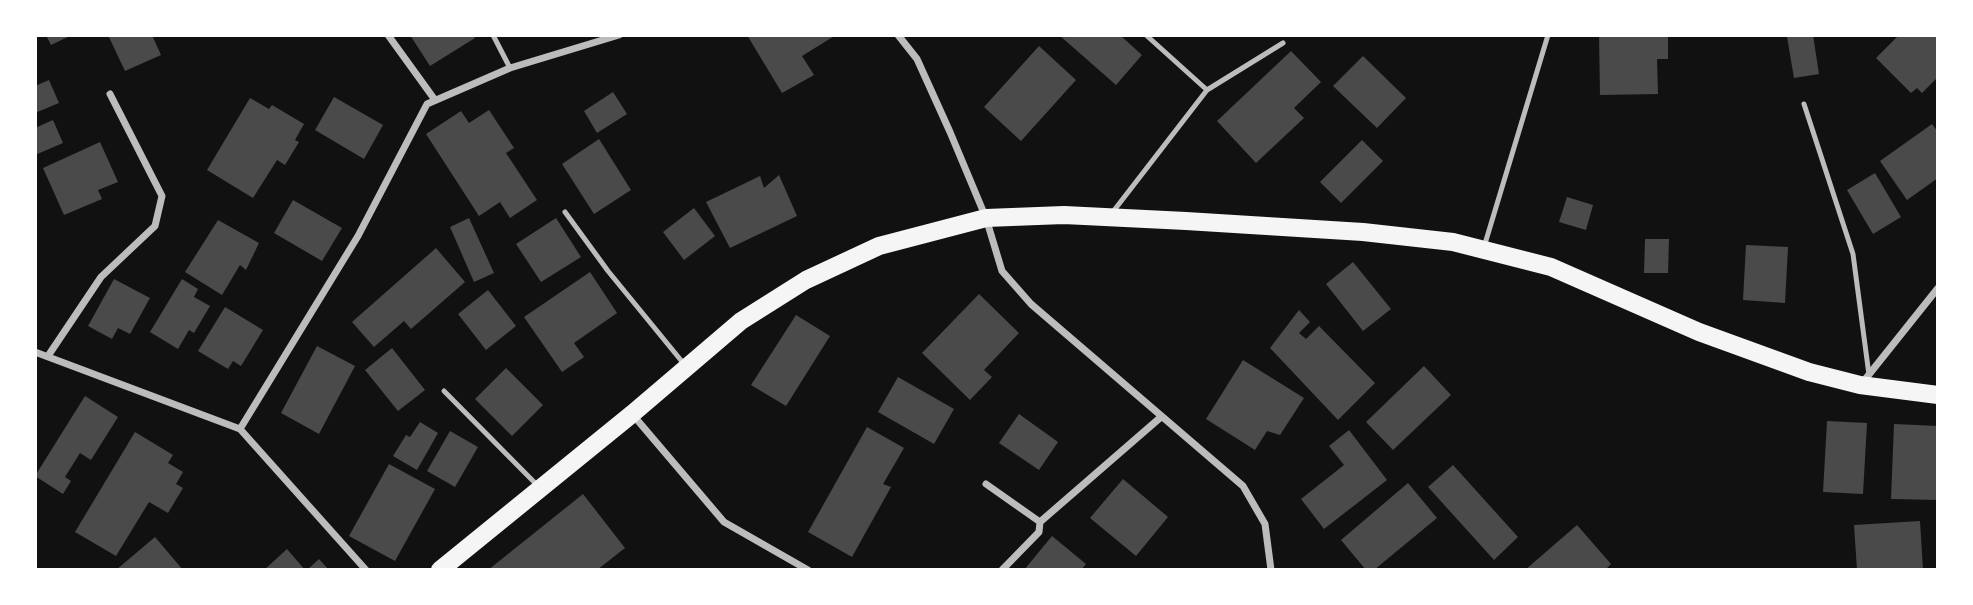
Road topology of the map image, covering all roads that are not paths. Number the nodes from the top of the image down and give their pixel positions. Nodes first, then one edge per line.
1 (388, 35) edge
2 (493, 35) edge
3 (619, 35) edge
4 (898, 35) edge
5 (1146, 35) edge
6 (1548, 35) edge
7 (1283, 43) dead end
8 (510, 68) junction
9 (1207, 90) junction
10 (110, 94) dead end
11 (435, 100) junction
12 (1804, 104) dead end
13 (565, 212) dead end
14 (1109, 217) junction
15 (986, 218) junction
16 (1483, 250) junction
17 (1938, 288) edge
18 (35, 352) edge
19 (48, 356) junction
20 (687, 367) junction
21 (1865, 380) junction
22 (444, 391) dead end
23 (1938, 395) edge
24 (632, 414) junction
25 (1161, 417) junction
26 (240, 429) junction
27 (986, 484) dead end
28 (541, 488) junction
29 (1040, 523) junction
30 (366, 570) edge
31 (440, 570) edge
32 (808, 570) edge
33 (1002, 570) edge
34 (1271, 570) edge

1 - 11 street
2 - 8 lane
3 - 8 street
4 - 15 street
5 - 9 lane
6 - 16 lane
7 - 9 lane
8 - 11 street
9 - 14 lane
10 - 19 street
11 - 26 street
12 - 21 lane
13 - 20 lane
14 - 15 main road
14 - 16 main road
15 - 20 main road
15 - 25 street
16 - 21 main road
17 - 21 street
18 - 19 street
19 - 26 street
20 - 24 main road
21 - 23 main road
22 - 28 lane
24 - 28 main road
24 - 32 street
25 - 29 street
25 - 34 street
26 - 30 street
27 - 29 street
28 - 31 main road
29 - 33 street

